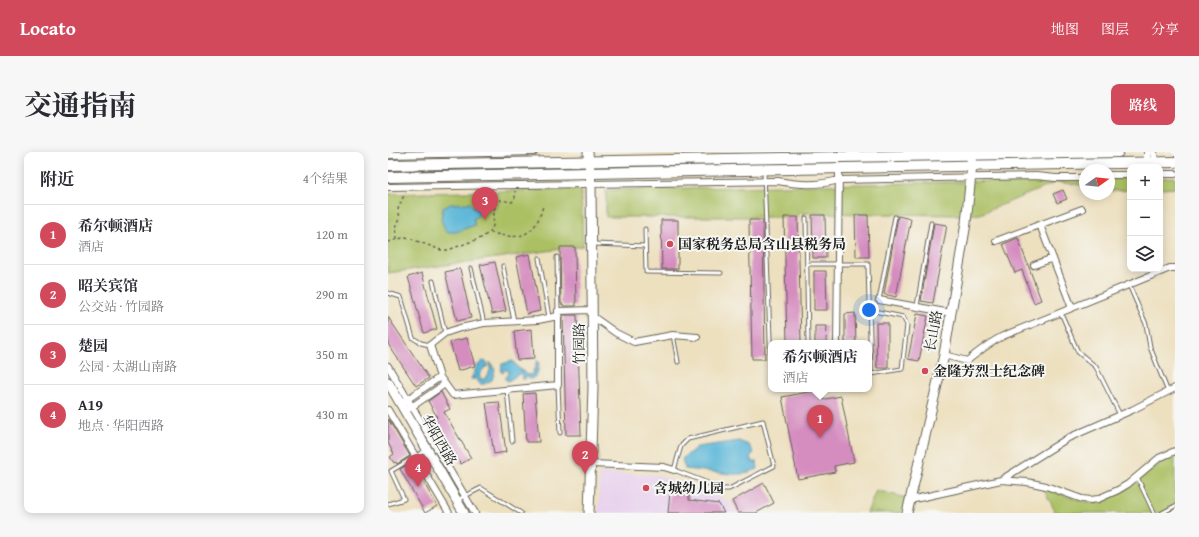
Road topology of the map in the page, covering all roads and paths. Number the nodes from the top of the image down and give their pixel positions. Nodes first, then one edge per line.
1 (534, 152) edge
2 (1118, 152) edge
3 (1147, 152) edge
4 (1154, 152) edge
5 (416, 153) edge
6 (971, 153) edge
7 (388, 155) edge
8 (783, 155) edge
9 (794, 155) edge
10 (694, 156) edge
11 (588, 157) edge
12 (1175, 162) edge
13 (1151, 163) junction
14 (388, 165) edge
15 (416, 165) junction
16 (972, 165) junction
17 (839, 168) junction
18 (695, 172) junction
19 (1163, 174) edge
20 (1175, 174) edge
21 (1115, 175) edge
22 (1127, 175) edge
23 (764, 176) junction
24 (388, 177) edge
25 (417, 177) junction
26 (971, 177) junction
27 (1079, 178) edge
28 (591, 179) junction
29 (839, 180) junction
30 (388, 187) edge
31 (515, 191) dead end
32 (405, 193) dead end
33 (543, 206) dead end
34 (1082, 209) dead end
35 (806, 218) dead end
36 (894, 218) dead end
37 (931, 223) dead end
38 (1040, 225) junction
39 (645, 229) dead end
40 (490, 232) junction
41 (397, 239) junction
42 (996, 241) dead end
43 (388, 242) edge
44 (592, 244) junction
45 (645, 246) junction
46 (557, 257) dead end
47 (539, 258) dead end
48 (1053, 258) junction
49 (807, 264) junction
50 (838, 264) junction
51 (1034, 265) dead end
52 (503, 266) dead end
53 (471, 268) dead end
54 (1175, 268) edge
55 (721, 273) dead end
56 (433, 281) dead end
57 (1129, 285) junction
58 (388, 293) edge
59 (879, 300) joint
60 (917, 306) junction
61 (1072, 308) junction
62 (869, 310) junction
63 (558, 313) junction
64 (592, 313) junction
65 (951, 313) junction
66 (1061, 313) junction
67 (550, 318) junction
68 (514, 321) junction
69 (484, 323) junction
70 (445, 333) junction
71 (673, 335) junction
72 (697, 337) dead end
73 (770, 340) edge
74 (808, 340) edge
75 (837, 340) edge
76 (869, 340) edge
77 (430, 345) junction
78 (944, 355) junction
79 (678, 362) dead end
80 (388, 366) edge
81 (872, 374) edge
82 (440, 377) junction
83 (388, 382) edge
84 (445, 384) junction
85 (558, 385) junction
86 (1175, 388) edge
87 (507, 390) junction
88 (1168, 392) junction
89 (407, 405) junction
90 (388, 410) edge
91 (1120, 415) junction
92 (560, 433) dead end
93 (512, 441) dead end
94 (427, 449) junction
95 (1175, 451) edge
96 (591, 464) junction
97 (674, 470) junction
98 (1137, 477) junction
99 (1001, 480) junction
100 (461, 498) junction
101 (910, 500) junction
102 (388, 504) edge
103 (1175, 506) edge
104 (449, 513) edge
105 (464, 513) edge
106 (475, 513) edge
107 (521, 513) edge
108 (589, 513) edge
109 (907, 513) edge
110 (1154, 513) edge
111 (1162, 513) edge

1 - 5 street
2 - 6 main road
3 - 13 street
4 - 13 street
5 - 7 street
5 - 15 street
6 - 9 main road
6 - 16 street, 长山路
8 - 9 main road
8 - 10 main road
10 - 11 main road
10 - 18 street
11 - 15 main road
11 - 28 street, 竹园路
12 - 13 main road
13 - 16 main road
14 - 15 main road
15 - 25 street
16 - 17 main road
16 - 26 street, 长山路
17 - 23 main road
17 - 29 street
18 - 23 main road
18 - 28 main road
19 - 20 street
21 - 22 street
23 - 28 street
23 - 29 street
23 - 73 lane
24 - 25 main road
25 - 28 main road
26 - 27 street
26 - 29 street
26 - 65 street, 长山路
28 - 30 street
28 - 44 street, 竹园路
29 - 50 street
31 - 40 path
32 - 41 path
33 - 40 path
34 - 38 street
35 - 49 lane
36 - 59 lane
37 - 60 lane
38 - 42 street
38 - 48 street
39 - 45 lane
40 - 41 path
41 - 43 path
44 - 45 lane
44 - 64 street, 竹园路
45 - 55 lane
46 - 63 lane
47 - 67 lane
48 - 51 street
48 - 61 street
49 - 50 lane
49 - 74 lane
50 - 62 lane
50 - 75 street
52 - 68 lane
53 - 69 lane
54 - 57 street
56 - 70 lane
57 - 61 street
57 - 88 lane
58 - 77 lane
59 - 60 street
60 - 65 street
61 - 66 street
62 - 76 lane
62 - 81 lane
63 - 64 street
63 - 67 street
63 - 85 street
64 - 71 street
64 - 96 street, 竹园路
65 - 78 street, 长山路
66 - 78 street
66 - 91 lane
67 - 68 street
68 - 69 street
69 - 70 street
70 - 77 street
71 - 72 street
71 - 79 lane
77 - 82 street
78 - 101 street, 长山路
80 - 89 street
82 - 84 street
82 - 89 street
83 - 89 street, 华阳西路
84 - 87 street
84 - 89 street
85 - 87 street
85 - 92 lane
86 - 88 street
87 - 93 lane
88 - 91 street
89 - 94 street, 华阳西路
89 - 100 street
90 - 104 street
91 - 99 street
94 - 100 street, 华阳西路
94 - 102 lane
95 - 98 street
96 - 97 street
96 - 108 street, 竹园路
97 - 97 lane
98 - 99 street
98 - 110 lane
99 - 101 street
100 - 105 street, 华阳西路
100 - 106 street
100 - 107 lane
101 - 109 street, 长山路
103 - 111 lane

